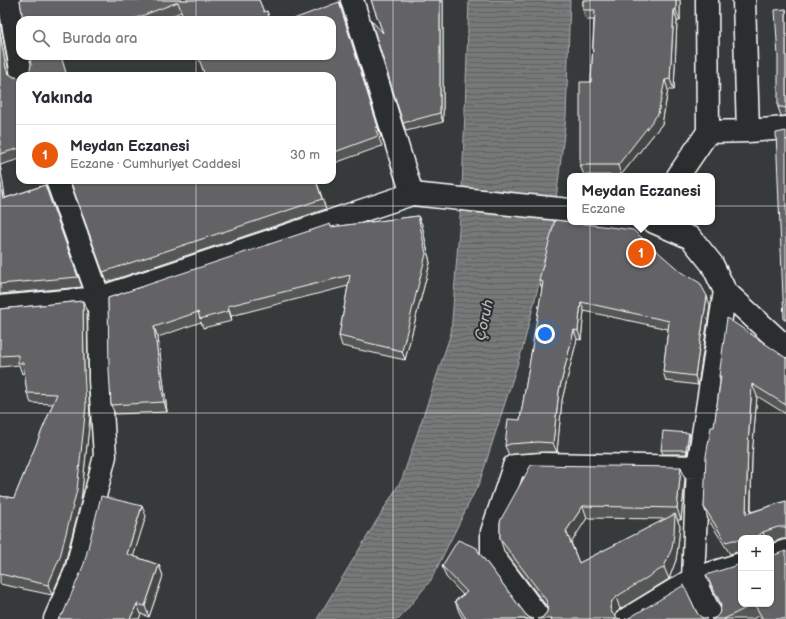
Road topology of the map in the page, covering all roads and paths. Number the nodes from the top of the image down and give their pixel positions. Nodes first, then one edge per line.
1 (9, 0) edge
2 (352, 0) edge
3 (707, 0) edge
4 (744, 0) edge
5 (16, 41) edge
6 (19, 60) edge
7 (21, 72) edge
8 (786, 128) edge
9 (748, 131) junction
10 (708, 132) junction
11 (680, 173) edge
12 (58, 184) edge
13 (412, 194) junction
14 (567, 209) edge
15 (661, 225) edge
16 (725, 291) junction
17 (99, 298) junction
18 (0, 307) edge
19 (783, 342) edge
20 (698, 467) junction
21 (786, 551) edge
22 (774, 555) edge
23 (738, 565) edge
24 (693, 579) junction
25 (55, 619) edge
26 (540, 619) edge
27 (626, 619) edge
28 (714, 619) edge

1 - 5 street
2 - 13 street
3 - 10 street
4 - 9 street
6 - 7 street
8 - 9 street
9 - 10 street
10 - 11 street
12 - 17 street
13 - 14 street
13 - 17 street
15 - 16 street
16 - 19 street
16 - 20 street
17 - 18 street
17 - 25 street
20 - 24 street
20 - 26 street
21 - 22 street
23 - 24 street
24 - 27 street
24 - 28 street

